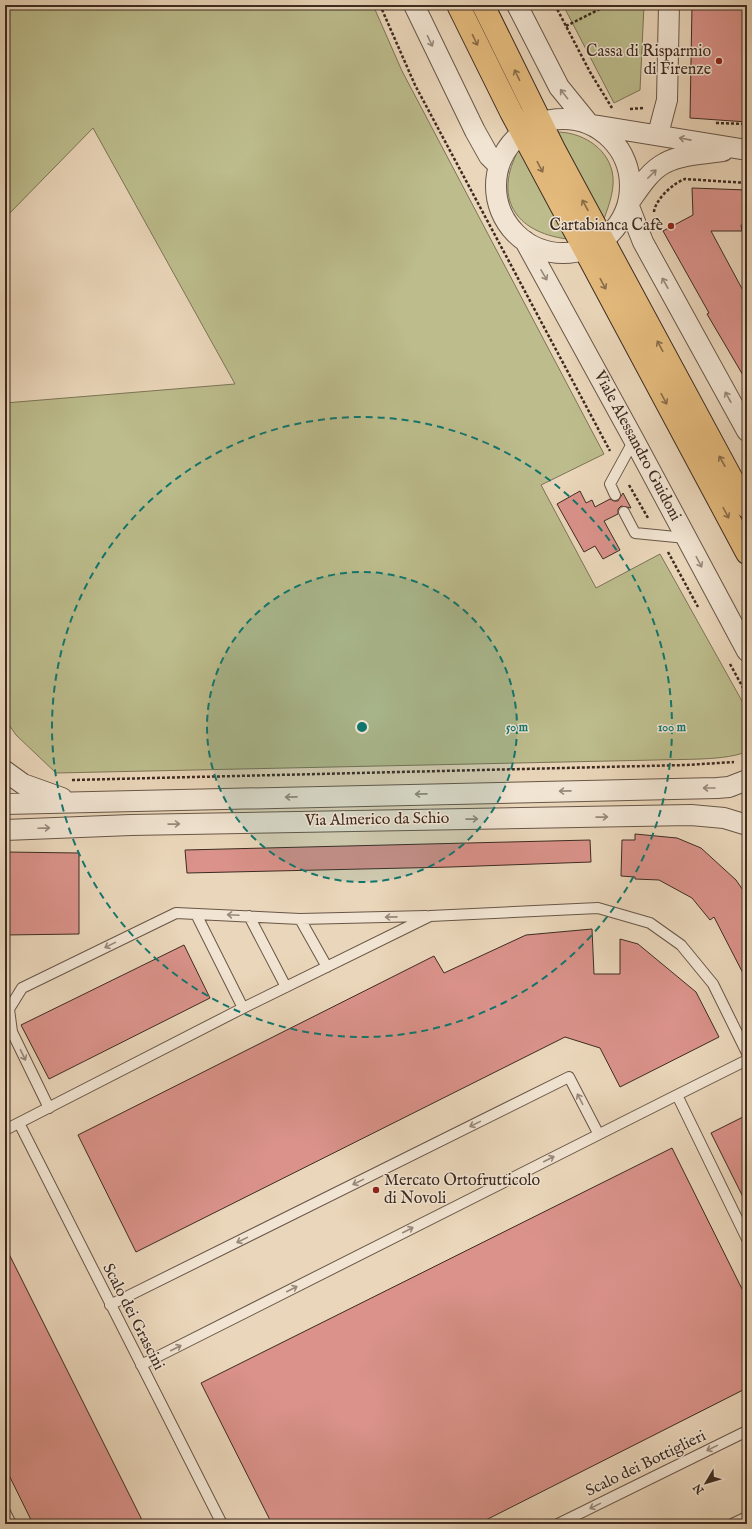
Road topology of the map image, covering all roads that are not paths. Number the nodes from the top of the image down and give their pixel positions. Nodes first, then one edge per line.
1 (414, 5) edge
2 (458, 5) edge
3 (483, 5) edge
4 (517, 5) edge
5 (669, 5) edge
6 (540, 123) junction
7 (589, 124) junction
8 (522, 133) junction
9 (658, 134) junction
10 (742, 150) edge
11 (499, 166) junction
12 (628, 204) junction
13 (604, 240) junction
14 (525, 241) junction
15 (584, 250) junction
16 (747, 431) edge
17 (634, 440) junction
18 (616, 495) dead end
19 (747, 507) edge
20 (624, 512) dead end
21 (686, 538) junction
22 (747, 553) edge
23 (747, 652) edge
24 (5, 771) edge
25 (5, 780) edge
26 (747, 780) edge
27 (5, 796) edge
28 (80, 803) junction
29 (5, 804) edge
30 (747, 825) edge
31 (5, 830) edge
32 (196, 914) junction
33 (250, 916) junction
34 (430, 916) junction
35 (300, 919) junction
36 (327, 967) junction
37 (286, 987) junction
38 (243, 1008) junction
39 (747, 1054) edge
40 (747, 1060) edge
41 (677, 1095) junction
42 (49, 1108) junction
43 (19, 1123) junction
44 (5, 1130) edge
45 (598, 1133) junction
46 (747, 1239) edge
47 (110, 1305) junction
48 (141, 1365) junction
49 (747, 1431) edge
50 (5, 1512) edge
51 (747, 1517) edge
52 (11, 1524) edge
53 (222, 1524) edge
54 (558, 1524) edge
55 (732, 1524) edge

1 -> 11 street
2 -> 8 main road
6 -> 3 main road
7 -> 4 street, Viale Alessandro Guidoni
5 - 9 street
6 - 7 street, Viale Alessandro Guidoni
6 - 8 street, Viale Alessandro Guidoni
13 -> 6 main road
7 - 9 street
7 - 12 street, Viale Alessandro Guidoni
8 - 11 street, Viale Alessandro Guidoni
8 -> 15 main road
10 -> 9 street
12 -> 10 street
11 - 14 street, Viale Alessandro Guidoni
12 - 13 street, Viale Alessandro Guidoni
16 -> 12 street, Viale Alessandro Guidoni
13 - 15 street, Viale Alessandro Guidoni
19 -> 13 main road
14 - 15 street, Viale Alessandro Guidoni
14 -> 17 street, Viale Alessandro Guidoni
15 -> 22 main road
17 - 18 lane
17 - 21 street, Viale Alessandro Guidoni
20 - 21 lane
21 -> 23 street, Viale Alessandro Guidoni
24 - 28 street
25 - 27 street
26 -> 28 street, Via Almerico da Schio
28 - 29 street, Via Almerico da Schio
31 -> 30 street, Via Almerico da Schio
33 -> 32 lane
32 - 38 lane
32 -> 42 lane
33 - 35 lane
33 - 37 lane
34 -> 35 lane
34 - 36 lane
34 - 39 lane
35 - 36 lane
36 - 37 lane
37 - 38 lane
38 - 42 lane
40 - 41 lane
41 - 45 lane
41 - 46 lane
42 - 43 lane
43 - 44 lane
43 - 47 lane, Scalo dei Grascini
45 -> 47 lane
48 -> 45 lane
47 - 48 lane, Scalo dei Grascini
48 - 53 lane, Scalo dei Grascini
49 -> 54 lane, Scalo dei Bottiglieri
50 - 52 lane
51 - 55 lane

